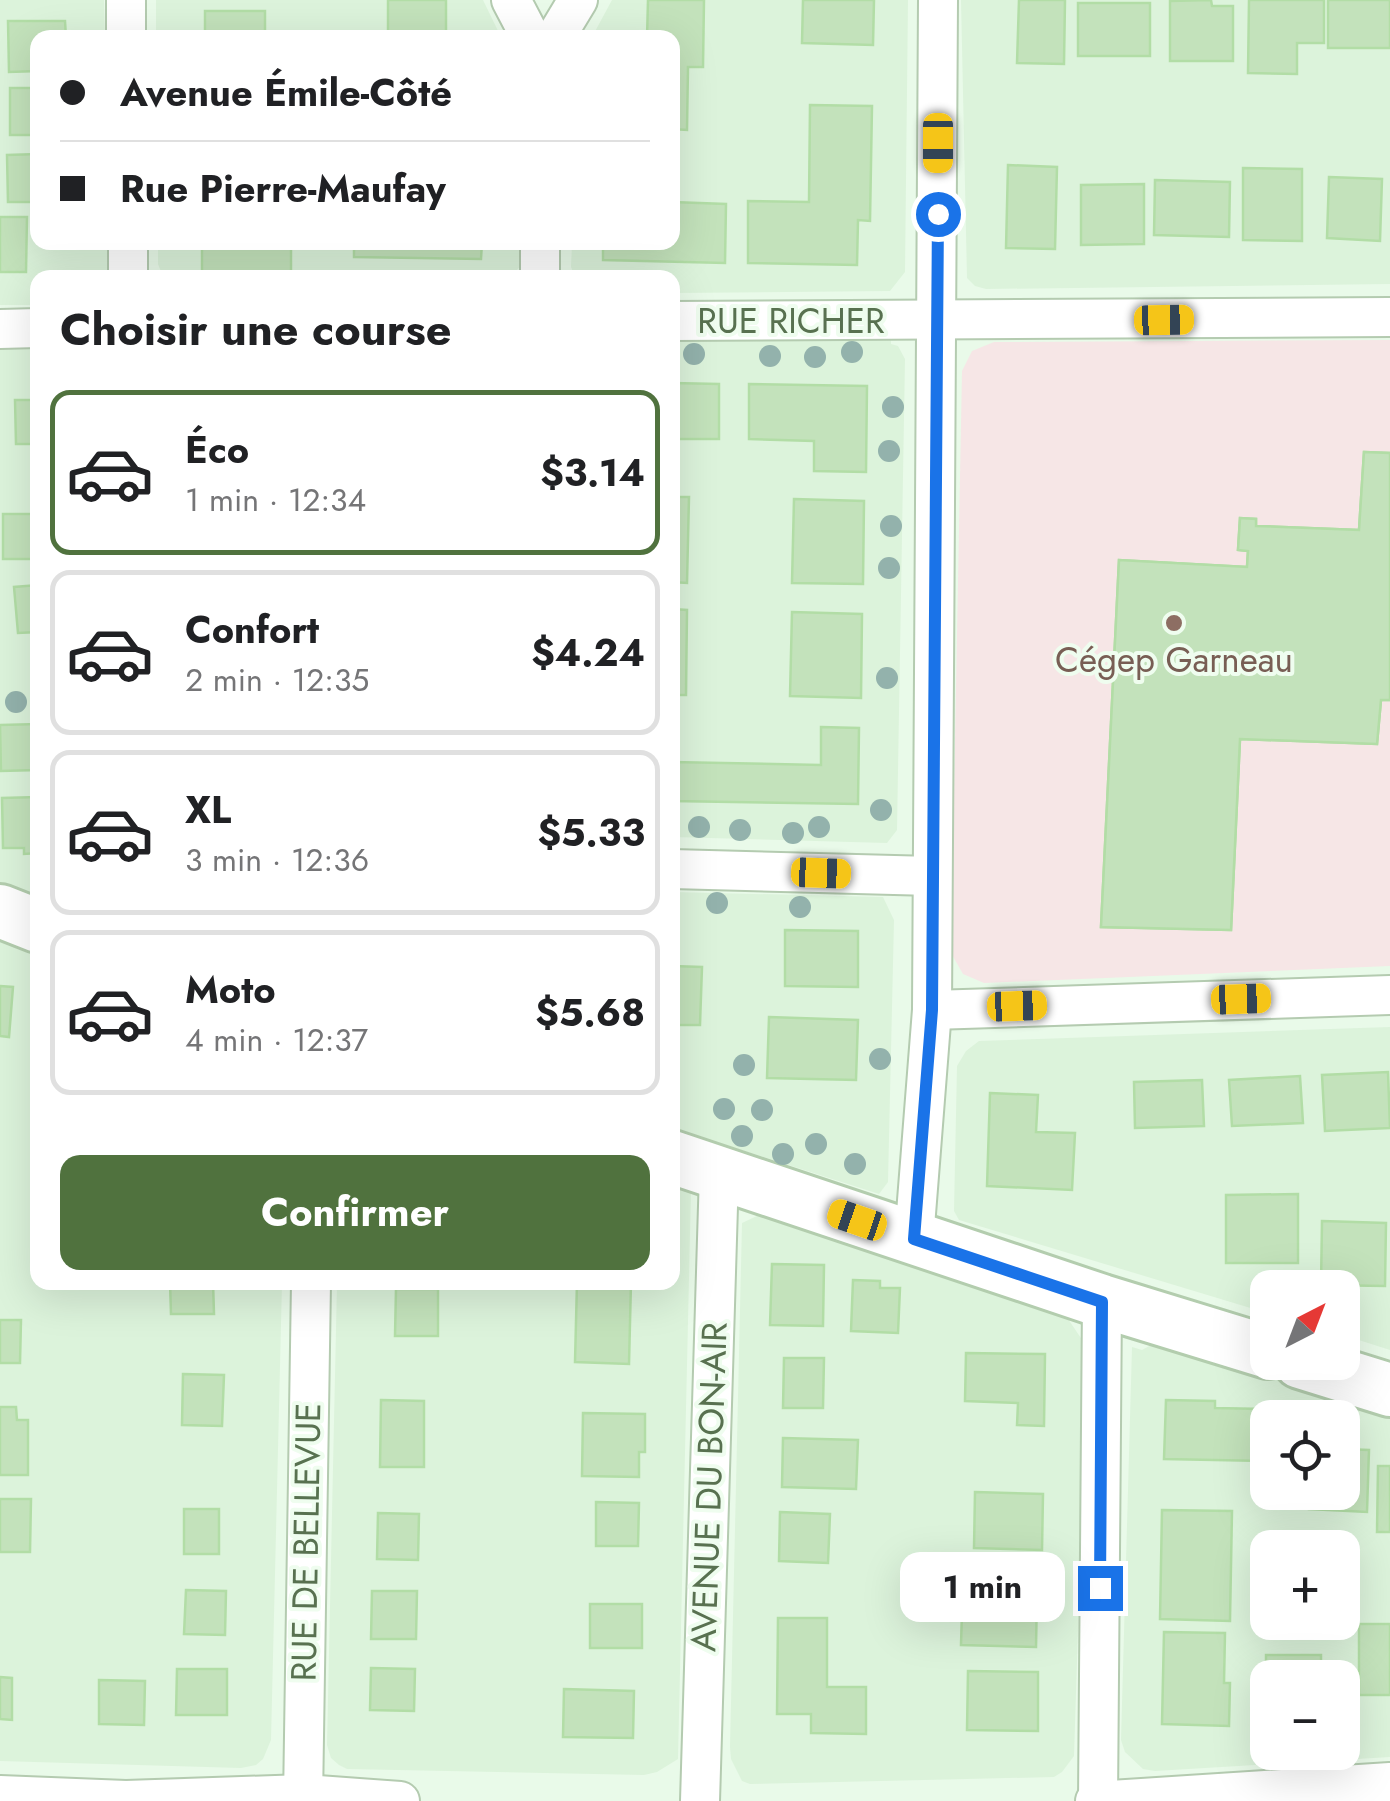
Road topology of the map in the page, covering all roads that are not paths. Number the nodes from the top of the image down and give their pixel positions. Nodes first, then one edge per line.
1 (126, 0) edge
2 (511, 0) edge
3 (578, 0) edge
4 (938, 0) edge
5 (126, 30) edge
6 (527, 30) edge
7 (560, 30) edge
8 (1390, 317) edge
9 (680, 321) edge
10 (938, 322) junction
11 (30, 328) edge
12 (0, 329) edge
13 (680, 869) edge
14 (932, 876) junction
15 (0, 911) edge
16 (30, 923) edge
17 (1390, 995) edge
18 (932, 1010) junction
19 (696, 1165) edge
20 (914, 1239) junction
21 (310, 1290) edge
22 (1102, 1302) junction
23 (1250, 1347) edge
24 (1358, 1380) edge
25 (1390, 1390) edge
26 (1390, 1782) edge
27 (0, 1795) edge
28 (303, 1798) edge
29 (400, 1801) edge
30 (700, 1801) edge
31 (1097, 1801) edge

1 - 5 street
2 - 6 street
3 - 7 street
4 - 10 street
8 - 10 street, RUE RICHER
9 - 10 street, RUE RICHER
10 - 14 street
11 - 12 street
13 - 14 street
14 - 18 street
15 - 16 main road
17 - 18 street
18 - 20 street
19 - 20 main road
19 - 30 street, AVENUE DU BON-AIR
20 - 22 main road
21 - 28 street, RUE DE BELLEVUE
22 - 23 main road
22 - 31 street
24 - 25 main road
26 - 31 street
27 - 28 street
28 - 29 street

